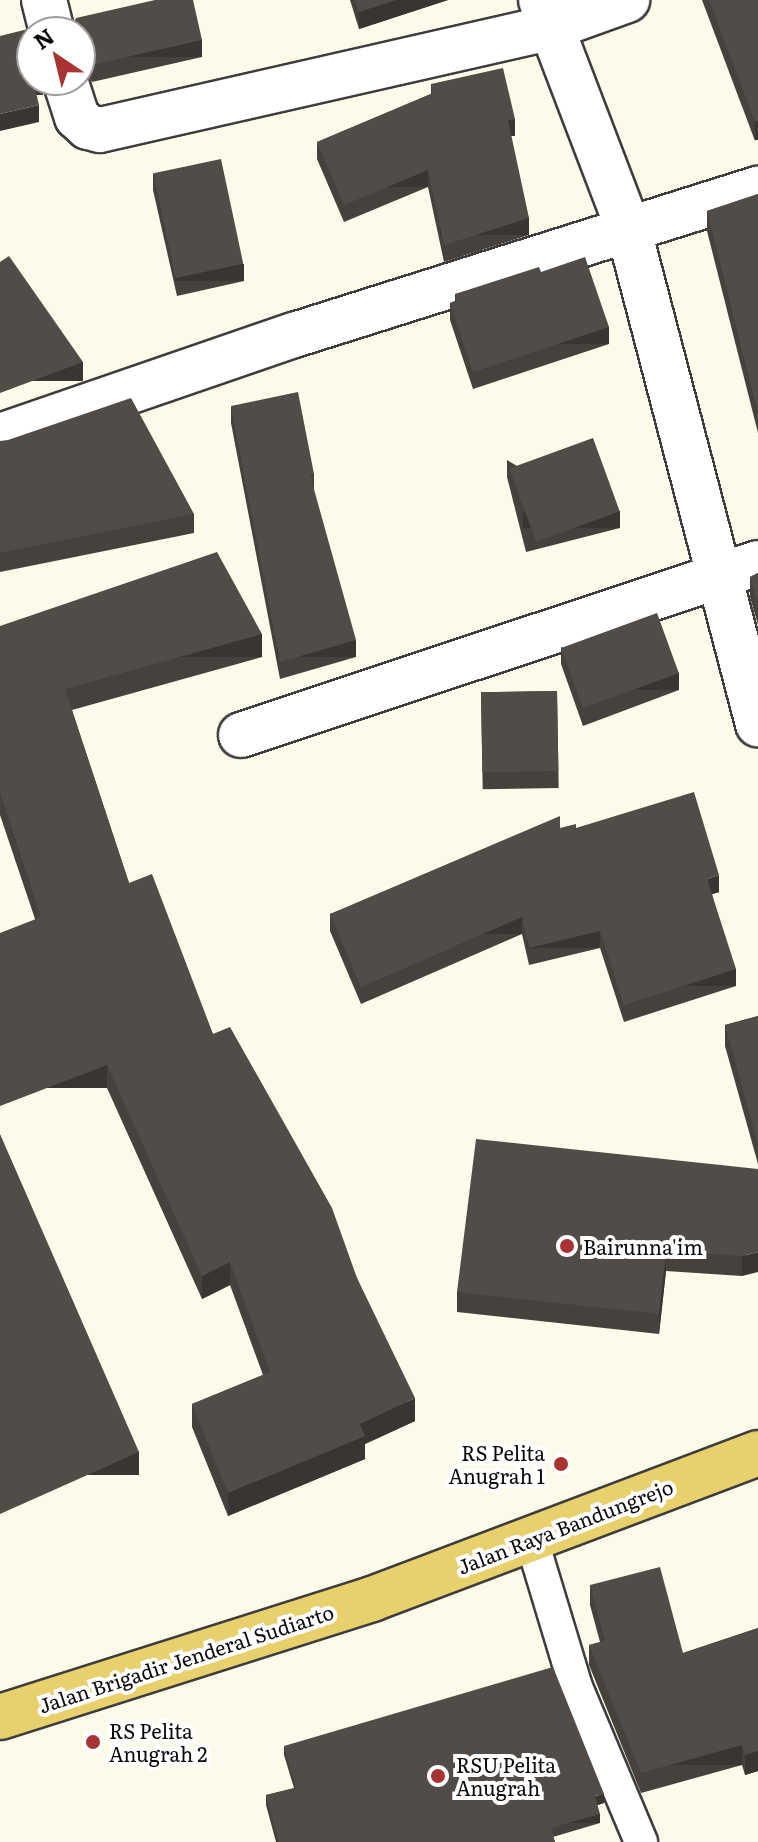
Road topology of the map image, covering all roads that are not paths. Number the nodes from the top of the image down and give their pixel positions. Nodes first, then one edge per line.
1 (627, 0) edge
2 (546, 14) edge
3 (70, 96) edge
4 (758, 189) edge
5 (629, 231) junction
6 (0, 436) edge
7 (738, 570) edge
8 (758, 724) edge
9 (241, 735) dead end
10 (758, 1453) edge
11 (531, 1538) junction
12 (372, 1599) joint
13 (0, 1717) edge
14 (641, 1842) edge

1 - 2 street
2 - 3 street
2 - 5 street
4 - 5 street
5 - 6 street
5 - 7 street
7 - 8 street
7 - 9 street
10 - 11 main road, Jalan Raya Bandungrejo
11 - 12 main road, Jalan Raya Bandungrejo
11 - 14 lane
12 - 13 main road, Jalan Brigadir Jenderal Sudiarto

